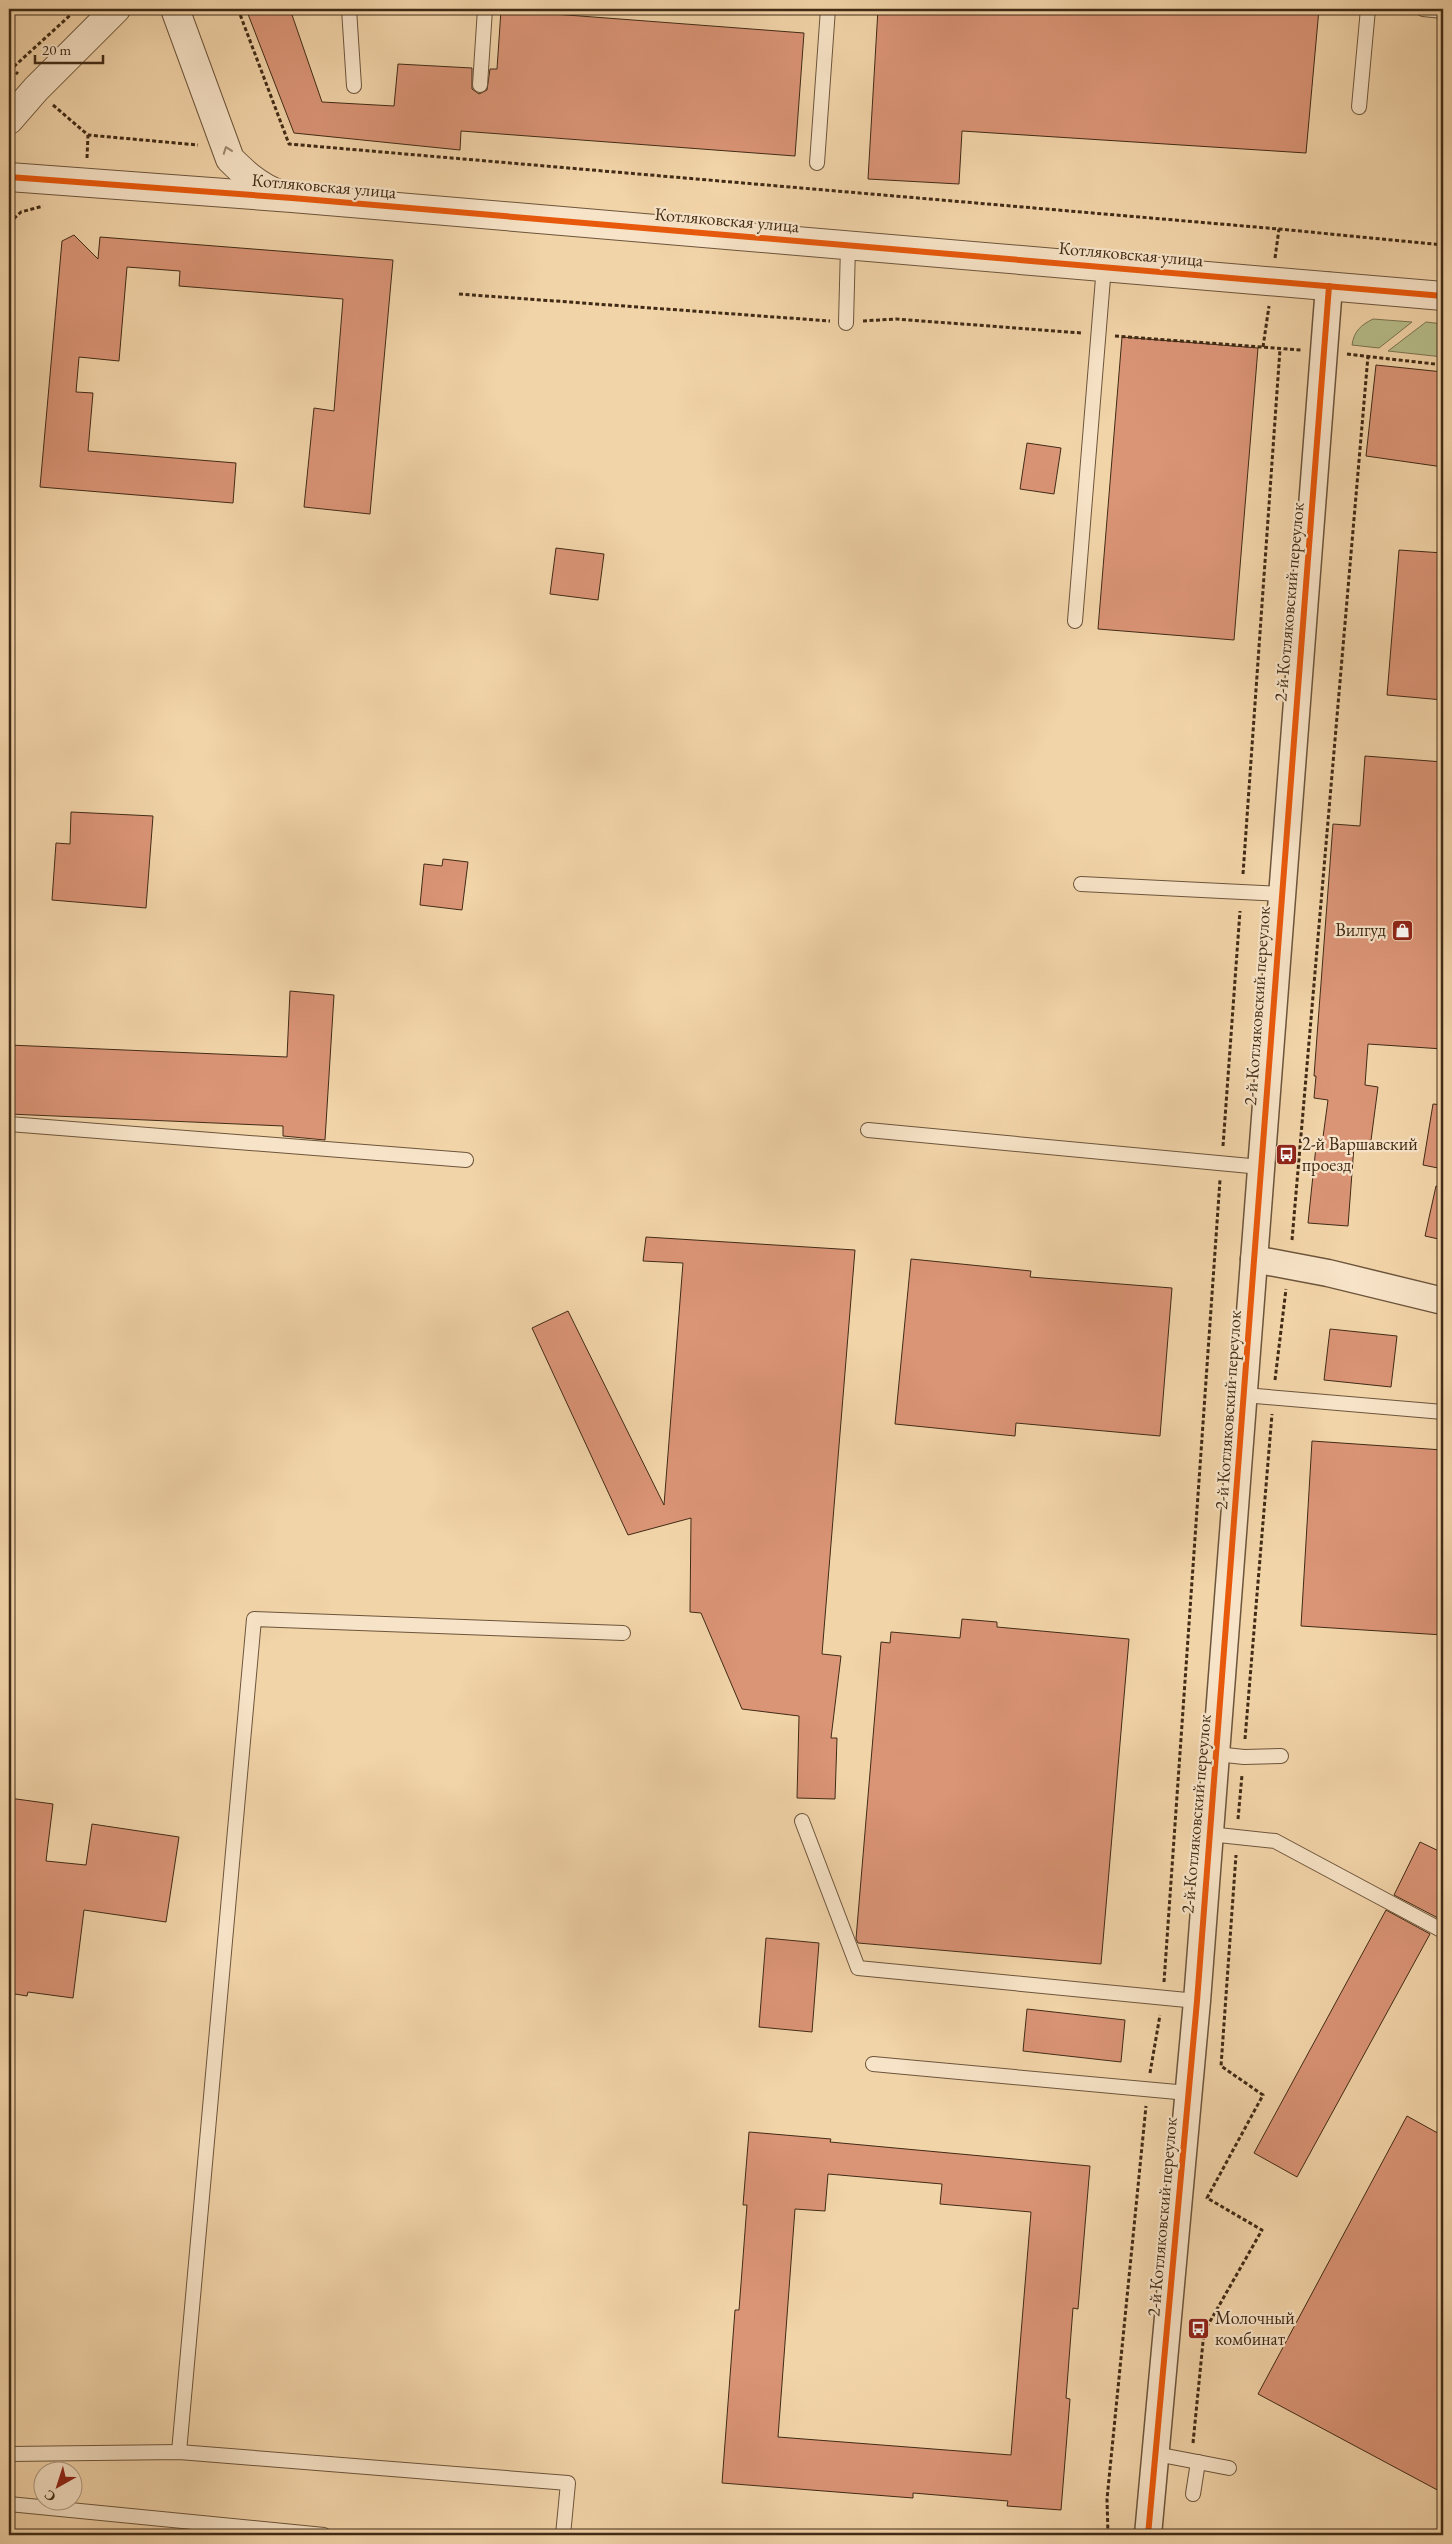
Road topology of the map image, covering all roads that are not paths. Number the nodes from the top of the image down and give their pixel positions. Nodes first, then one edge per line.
1 (116, 9) edge
2 (175, 9) edge
3 (349, 9) edge
4 (485, 9) edge
5 (828, 9) edge
6 (1368, 9) edge
7 (1423, 9) edge
8 (1443, 11) edge
9 (480, 85) dead end
10 (354, 86) dead end
11 (1360, 107) dead end
12 (9, 120) edge
13 (817, 163) dead end
14 (9, 177) edge
15 (292, 198) junction
16 (848, 246) junction
17 (1104, 266) junction
18 (1329, 286) junction
19 (1443, 296) edge
20 (846, 323) road end
21 (1075, 621) dead end
22 (1081, 884) dead end
23 (1280, 894) junction
24 (9, 1124) edge
25 (868, 1130) dead end
26 (466, 1160) dead end
27 (1261, 1167) junction
28 (1254, 1259) junction
29 (1443, 1301) edge
30 (1244, 1395) junction
31 (1443, 1412) edge
32 (623, 1633) dead end
33 (1216, 1754) junction
34 (1281, 1756) dead end
35 (802, 1821) dead end
36 (1209, 1834) junction
37 (1443, 1931) edge
38 (1196, 2000) junction
39 (873, 2064) dead end
40 (1188, 2093) junction
41 (179, 2452) junction
42 (9, 2454) edge
43 (1156, 2454) junction
44 (1194, 2461) junction
45 (1229, 2468) dead end
46 (1193, 2494) dead end
47 (9, 2504) edge
48 (208, 2529) edge
49 (324, 2535) edge
50 (563, 2535) edge
51 (1148, 2535) edge

1 - 12 street
15 -> 2 street
3 - 10 lane
4 - 9 lane
5 - 13 lane
6 - 11 lane
7 - 8 lane
14 - 15 street, Котляковская улица
15 - 16 street, Котляковская улица
16 - 17 street, Котляковская улица
16 - 20 lane
17 - 18 street, Котляковская улица
17 - 21 lane
18 - 19 street, Котляковская улица
18 - 23 street, 2-й Котляковский переулок
22 - 23 lane
23 - 27 street, 2-й Котляковский переулок
24 - 26 lane
25 - 27 lane
27 - 28 street, 2-й Котляковский переулок
28 - 29 street
28 - 30 street, 2-й Котляковский переулок
30 - 31 lane
30 - 33 street, 2-й Котляковский переулок
32 - 41 lane
33 - 34 lane
33 - 36 street, 2-й Котляковский переулок
35 - 38 lane
36 - 37 lane
36 - 38 street, 2-й Котляковский переулок
38 - 40 street, 2-й Котляковский переулок
39 - 40 lane
40 - 43 street, 2-й Котляковский переулок
41 - 42 lane
41 - 50 lane
43 - 44 lane
43 - 51 street, 2-й Котляковский переулок
44 - 45 lane
44 - 46 lane
47 - 48 lane
48 - 49 lane

